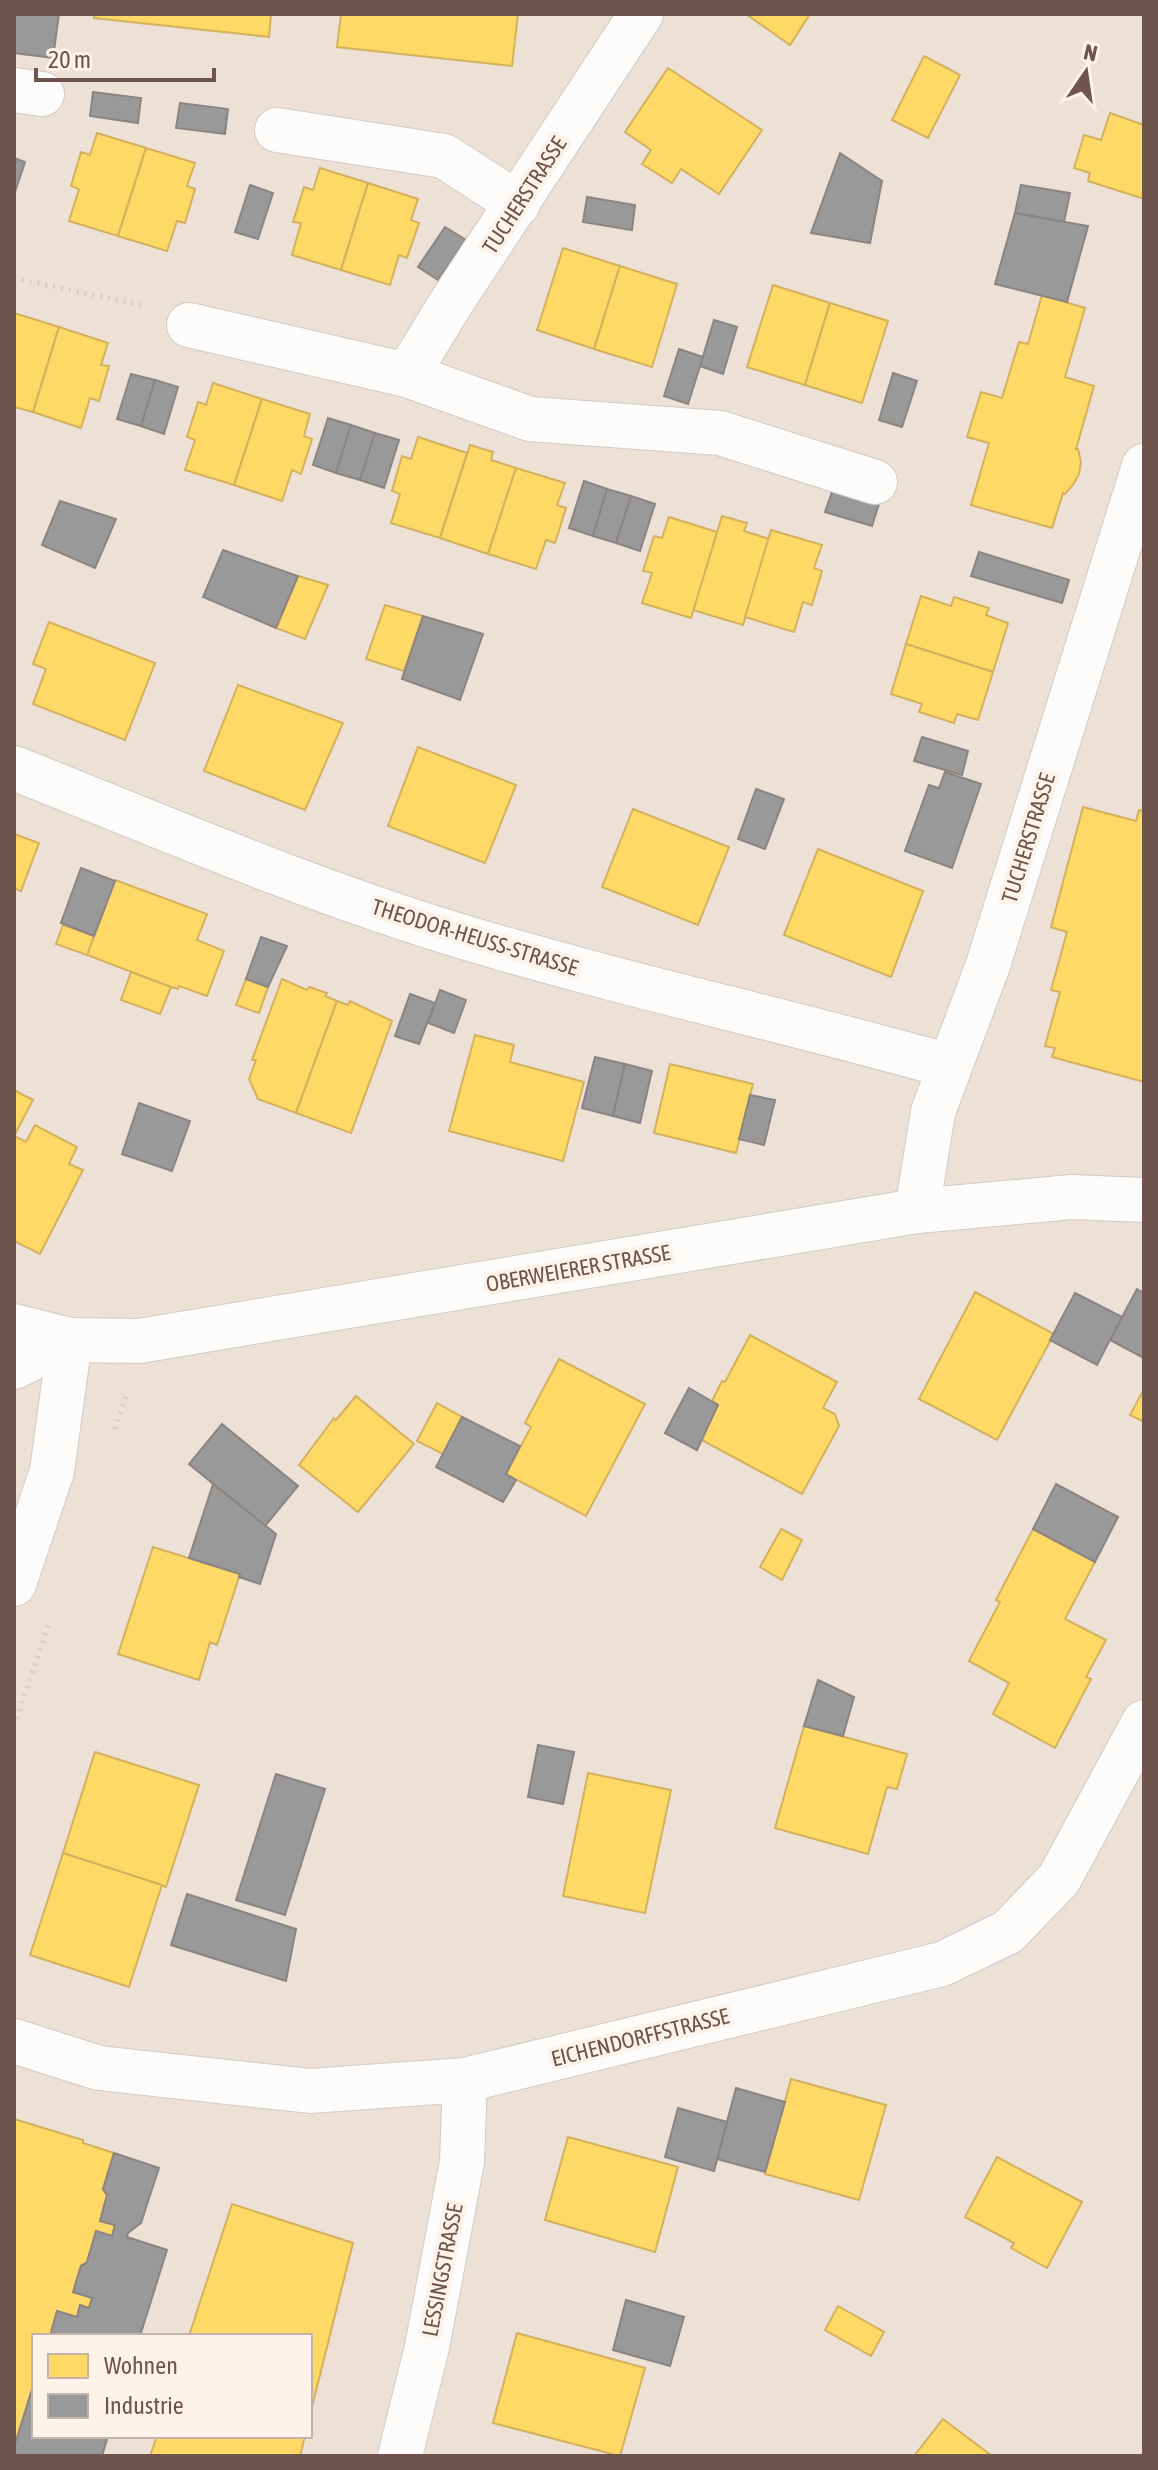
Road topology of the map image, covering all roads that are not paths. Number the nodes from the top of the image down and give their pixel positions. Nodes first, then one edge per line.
1 (641, 14) edge
2 (277, 130) dead end
3 (518, 204) junction
4 (189, 325) road end
5 (407, 375) junction
6 (1144, 466) edge
7 (875, 482) dead end
8 (14, 768) edge
9 (949, 1066) junction
10 (1144, 1200) edge
11 (917, 1211) junction
12 (14, 1326) edge
13 (70, 1340) junction
14 (14, 1367) edge
15 (14, 1584) edge
16 (1144, 1722) edge
17 (14, 2041) edge
18 (465, 2080) junction
19 (400, 2456) edge

1 - 3 street, TUCHERSTRASSE
2 - 3 street
3 - 5 street, TUCHERSTRASSE
4 - 5 street
5 - 7 street
6 - 9 street, TUCHERSTRASSE
8 - 9 street, THEODOR-HEUSS-STRASSE
9 - 11 street, TUCHERSTRASSE
10 - 11 street, OBERWEIERER STRASSE
11 - 13 street, OBERWEIERER STRASSE
12 - 13 street, OBERWEIERER STRASSE
13 - 14 street
13 - 15 street
16 - 18 street, EICHENDORFFSTRASSE
17 - 18 street, EICHENDORFFSTRASSE
18 - 19 street, LESSINGSTRASSE

